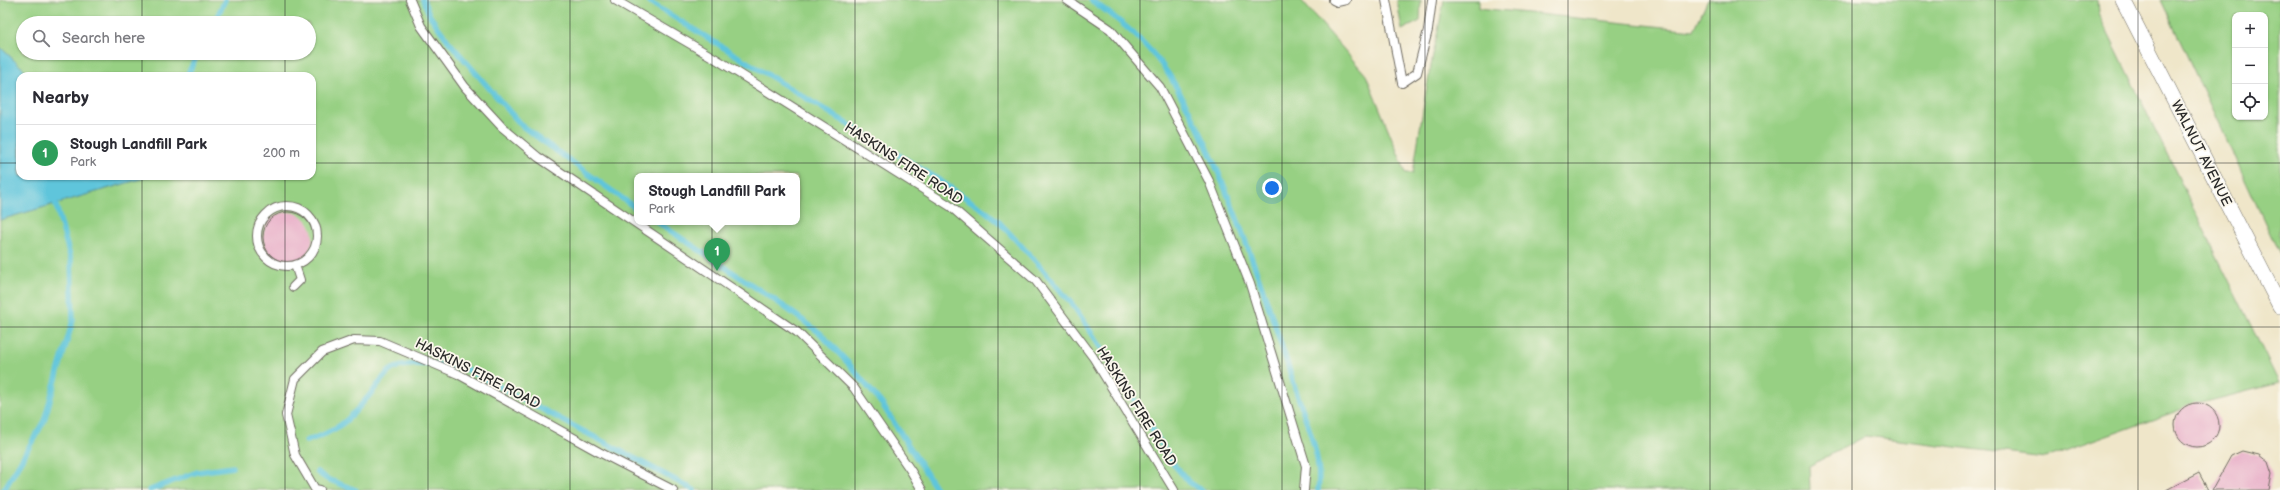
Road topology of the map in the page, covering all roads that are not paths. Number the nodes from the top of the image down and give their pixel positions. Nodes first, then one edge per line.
1 (410, 0) edge
2 (615, 0) edge
3 (1067, 0) edge
4 (1333, 0) edge
5 (1346, 0) edge
6 (1386, 0) edge
7 (1432, 0) edge
8 (2123, 0) edge
9 (634, 222) edge
10 (639, 225) edge
11 (295, 265) junction
12 (293, 287) dead end
13 (2280, 306) edge
14 (320, 490) edge
15 (673, 490) edge
16 (922, 490) edge
17 (1174, 490) edge
18 (1304, 490) edge

1 - 9 lane
2 - 17 lane, HASKINS FIRE ROAD
3 - 18 lane
4 - 5 lane
6 - 7 lane
8 - 13 street, WALNUT AVENUE
10 - 16 lane
11 - 11 lane
11 - 12 lane
14 - 15 lane, HASKINS FIRE ROAD

